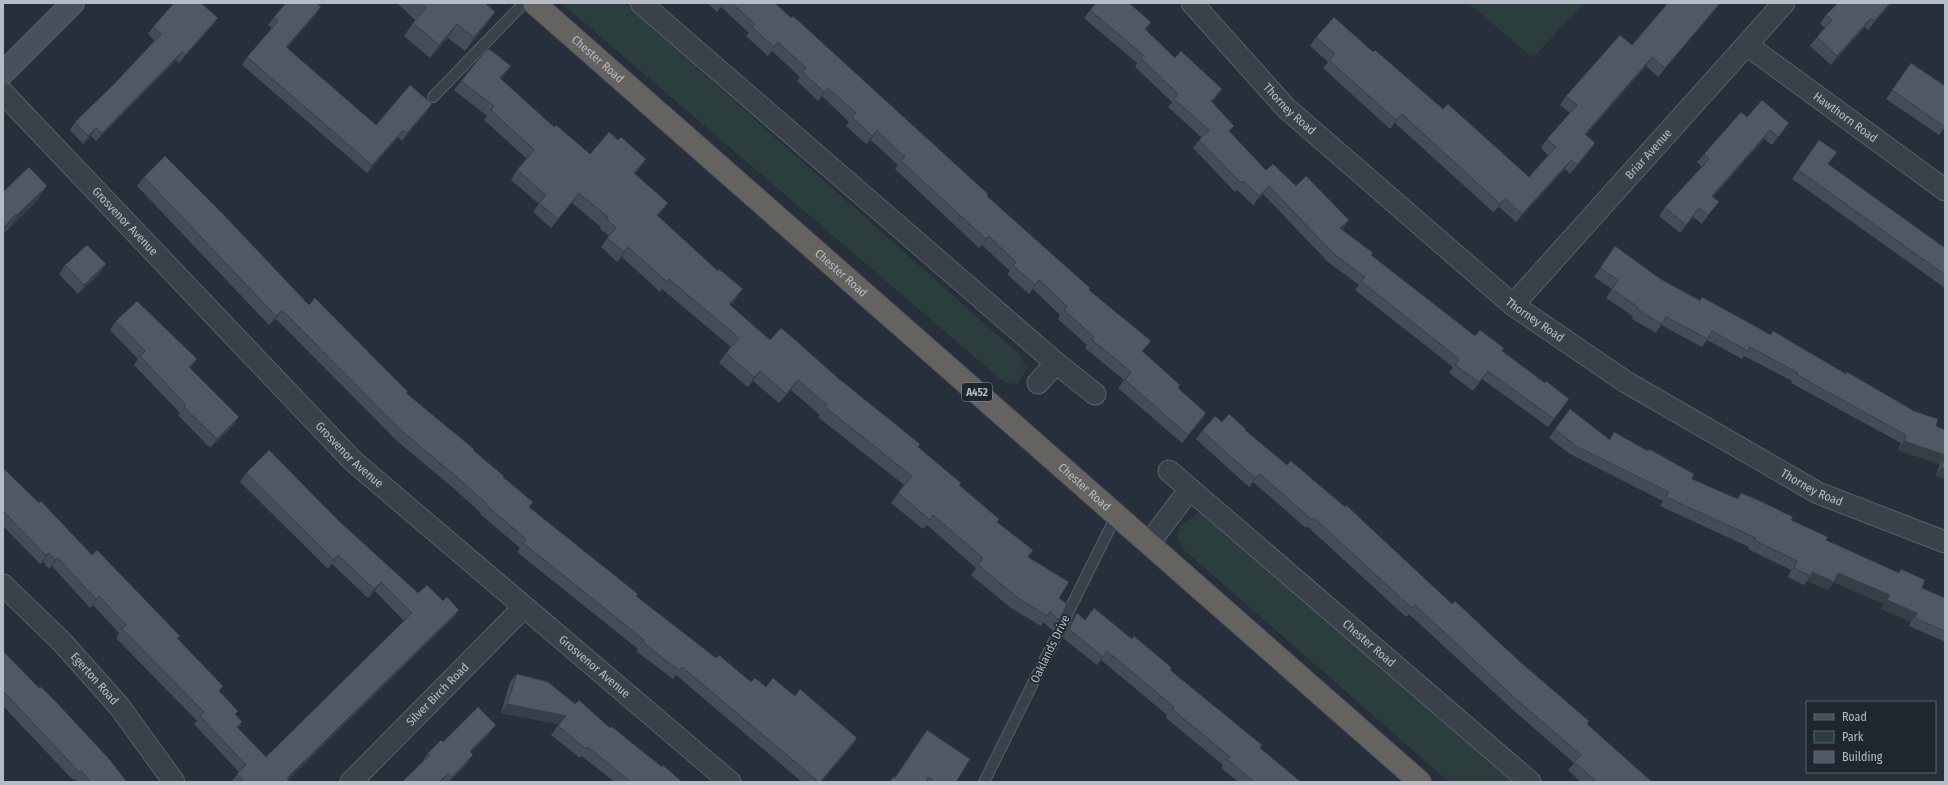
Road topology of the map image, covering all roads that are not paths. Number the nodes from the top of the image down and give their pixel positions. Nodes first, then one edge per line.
1 (73, 3) edge
2 (524, 3) edge
3 (534, 3) edge
4 (641, 3) edge
5 (1192, 3) edge
6 (1784, 3) edge
7 (1746, 45) junction
8 (3, 72) edge
9 (3, 93) edge
10 (434, 98) dead end
11 (1945, 190) edge
12 (1513, 305) junction
13 (1056, 363) junction
14 (1038, 383) dead end
15 (1095, 394) dead end
16 (1169, 471) dead end
17 (1190, 488) junction
18 (1116, 516) junction
19 (1945, 542) edge
20 (1149, 543) junction
21 (3, 585) edge
22 (524, 607) junction
23 (174, 782) edge
24 (351, 782) edge
25 (730, 782) edge
26 (984, 782) edge
27 (1420, 782) edge
28 (1530, 782) edge

1 - 8 main road
2 - 10 lane
3 - 18 highway, Chester Road / A452
4 - 13 street
5 - 12 street, Thorney Road
6 - 7 street, Briar Avenue
7 - 11 street, Hawthorn Road
7 - 12 street, Briar Avenue
9 - 22 street, Grosvenor Avenue
12 - 19 street, Thorney Road
13 - 14 street
13 - 15 street
16 - 17 street, Chester Road
17 - 20 street
17 - 28 street, Chester Road
18 - 20 highway, Chester Road / A452
18 - 26 lane, Oaklands Drive
20 - 27 highway, Chester Road / A452
21 - 23 street, Egerton Road
22 - 24 street, Silver Birch Road
22 - 25 street, Grosvenor Avenue

